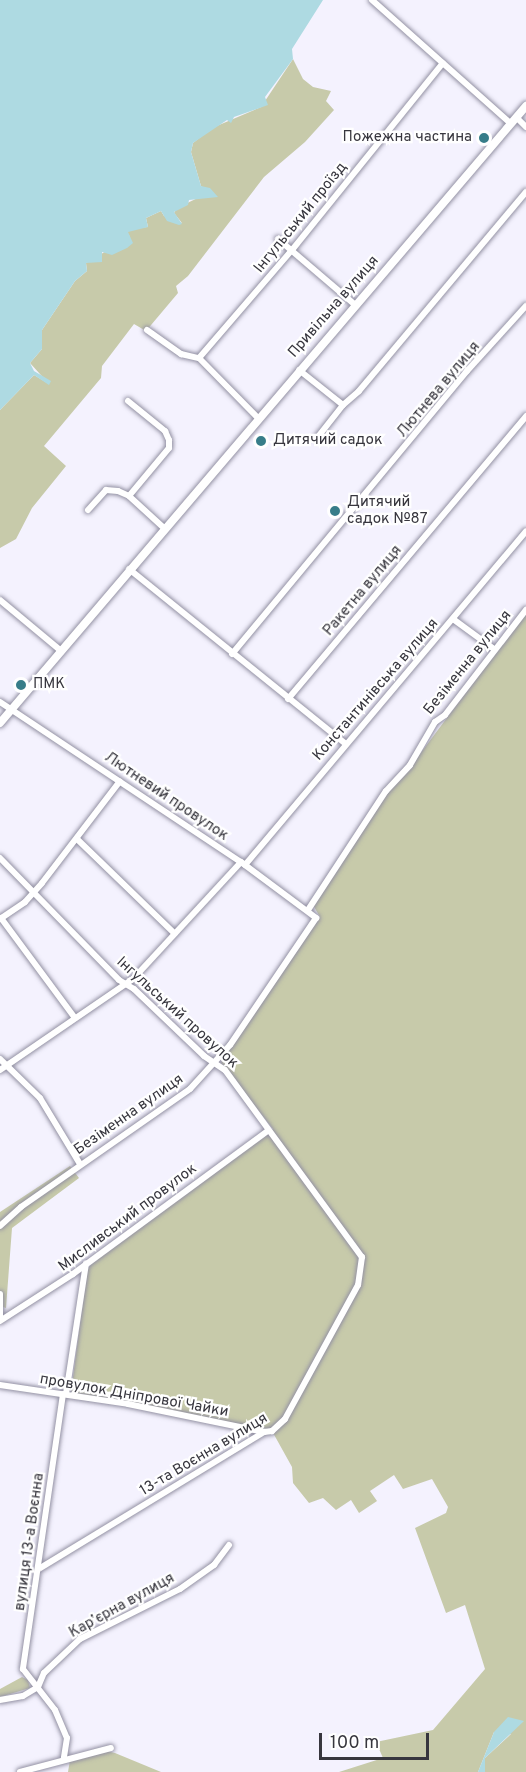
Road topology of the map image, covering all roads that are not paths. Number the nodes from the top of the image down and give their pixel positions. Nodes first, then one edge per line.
1 (372, 0) edge
2 (443, 63) junction
3 (526, 106) edge
4 (513, 120) junction
5 (526, 127) edge
6 (526, 192) edge
7 (278, 239) dead end
8 (292, 250) junction
9 (354, 304) junction
10 (526, 306) edge
11 (147, 330) dead end
12 (199, 358) junction
13 (298, 369) junction
14 (129, 401) dead end
15 (343, 405) junction
16 (526, 416) edge
17 (258, 418) junction
18 (317, 438) dead end
19 (129, 496) junction
20 (88, 510) dead end
21 (164, 528) junction
22 (526, 531) edge
23 (129, 569) junction
24 (0, 600) edge
25 (526, 610) edge
26 (453, 619) junction
27 (494, 649) junction
28 (60, 650) junction
29 (232, 654) junction
30 (288, 699) junction
31 (0, 702) edge
32 (12, 710) junction
33 (0, 723) edge
34 (345, 743) junction
35 (120, 781) junction
36 (77, 839) junction
37 (0, 858) edge
38 (243, 863) junction
39 (33, 892) junction
40 (308, 910) junction
41 (316, 918) joint
42 (1, 919) edge
43 (175, 934) junction
44 (126, 984) junction
45 (75, 1018) junction
46 (0, 1059) edge
47 (213, 1062) junction
48 (7, 1066) junction
49 (0, 1070) edge
50 (268, 1131) junction
51 (80, 1164) junction
52 (0, 1226) edge
53 (362, 1257) joint
54 (86, 1263) junction
55 (0, 1294) edge
56 (0, 1319) edge
57 (0, 1385) edge
58 (65, 1394) junction
59 (264, 1432) junction
60 (229, 1545) dead end
61 (40, 1568) junction
62 (38, 1687) junction
63 (0, 1700) edge
64 (111, 1748) dead end
65 (64, 1758) junction
66 (20, 1772) edge

1 - 2 street
2 - 4 street
2 - 8 street, Інгульський проїзд
3 - 4 street, Привільна вулиця
4 - 5 street
4 - 9 street, Привільна вулиця
6 - 15 street
7 - 8 street
8 - 9 street
8 - 12 street, Інгульський проїзд
9 - 13 street, Привільна вулиця
10 - 29 street, Лютнева вулиця
11 - 12 street
12 - 17 street
13 - 15 street
13 - 17 street, Привільна вулиця
14 - 19 street
15 - 18 street
16 - 30 street, Ракетна вулиця
17 - 21 street, Привільна вулиця
19 - 20 street
19 - 21 street
21 - 23 street, Привільна вулиця
22 - 26 street, Константинівська вулиця
23 - 28 street, Привільна вулиця
23 - 29 street
24 - 28 street
25 - 27 street, Безіменна вулиця
26 - 27 street
26 - 34 street, Константинівська вулиця
27 - 40 street, Безіменна вулиця
28 - 32 street, Привільна вулиця
29 - 30 street
30 - 34 street
31 - 32 street, Лютневий провулок
32 - 33 street, Привільна вулиця
32 - 35 street, Лютневий провулок
34 - 38 street, Константинівська вулиця
35 - 36 street
35 - 38 street, Лютневий провулок
36 - 39 street
36 - 43 street
37 - 39 street, Інгульський провулок
38 - 40 street, Лютневий провулок
38 - 43 street, Константинівська вулиця
39 - 42 street
39 - 44 street, Інгульський провулок
40 - 41 street, Лютневий провулок
41 - 47 street, Безіменна вулиця
42 - 45 street
43 - 44 street, Константинівська вулиця
44 - 45 street, Константинівська вулиця
44 - 47 street, Інгульський провулок
45 - 48 street, Константинівська вулиця
46 - 48 street
47 - 50 street, Інгульський провулок
47 - 51 street, Безіменна вулиця
48 - 49 street, Константинівська вулиця
48 - 51 street
50 - 53 street, Інгульський провулок
50 - 54 street, Мисливський провулок
51 - 52 street, Безіменна вулиця
53 - 59 street, 13-та Воєнна вулиця
54 - 56 street, Мисливський провулок
54 - 58 street, вулиця 13-а Воєнна
55 - 56 street
57 - 58 street, провулок Дніпрової Чайки
58 - 59 street, провулок Дніпрової Чайки
58 - 61 street, вулиця 13-а Воєнна
59 - 61 street, 13-та Воєнна вулиця
60 - 62 street, Карʼєрна вулиця
61 - 62 street, вулиця 13-а Воєнна
62 - 63 street
62 - 65 street
64 - 65 street
65 - 66 street

